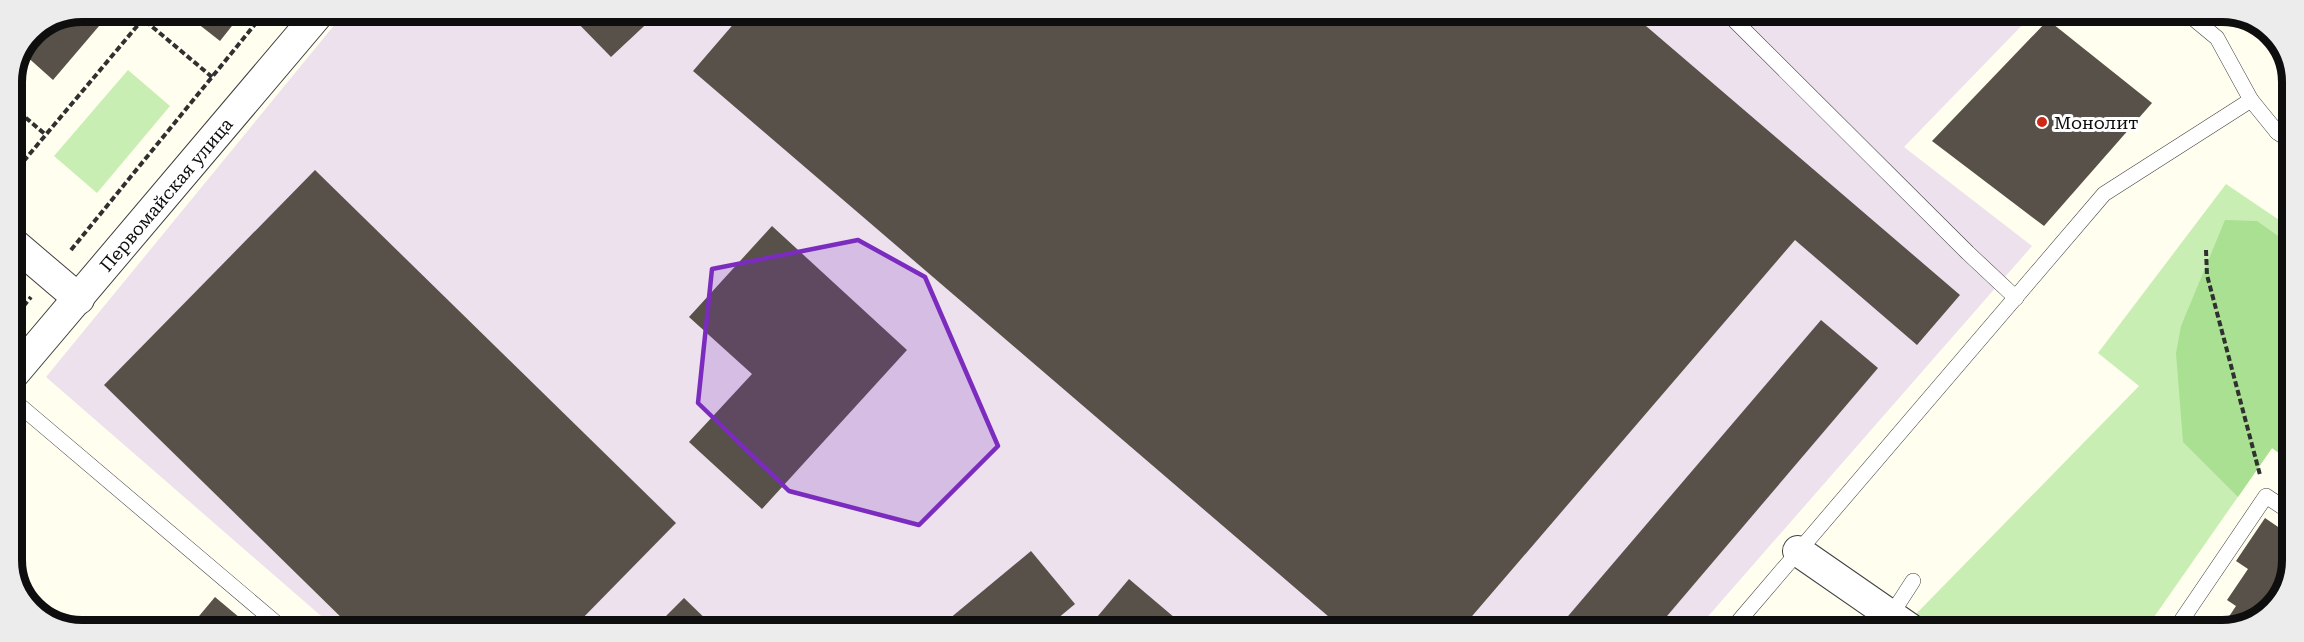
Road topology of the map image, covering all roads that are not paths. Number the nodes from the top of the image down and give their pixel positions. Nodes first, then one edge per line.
1 (312, 22) edge
2 (1736, 22) edge
3 (2198, 22) edge
4 (2251, 100) junction
5 (2281, 128) edge
6 (2277, 132) junction
7 (2281, 135) edge
8 (22, 251) edge
9 (2016, 298) junction
10 (78, 299) junction
11 (23, 364) edge
12 (23, 408) edge
13 (2282, 507) edge
14 (1798, 551) junction
15 (1913, 581) dead end
16 (273, 620) edge
17 (1740, 620) edge
18 (1899, 620) edge
19 (1903, 620) edge
20 (2182, 620) edge

1 - 10 street, Первомайская улица
2 - 9 lane
3 - 4 lane
4 - 6 lane
4 - 9 lane
5 - 6 lane
6 - 7 lane
8 - 10 street
9 - 14 lane
10 - 11 street, Первомайская улица
12 - 16 lane
13 - 20 lane
14 - 17 lane
14 - 18 street
15 - 19 lane

